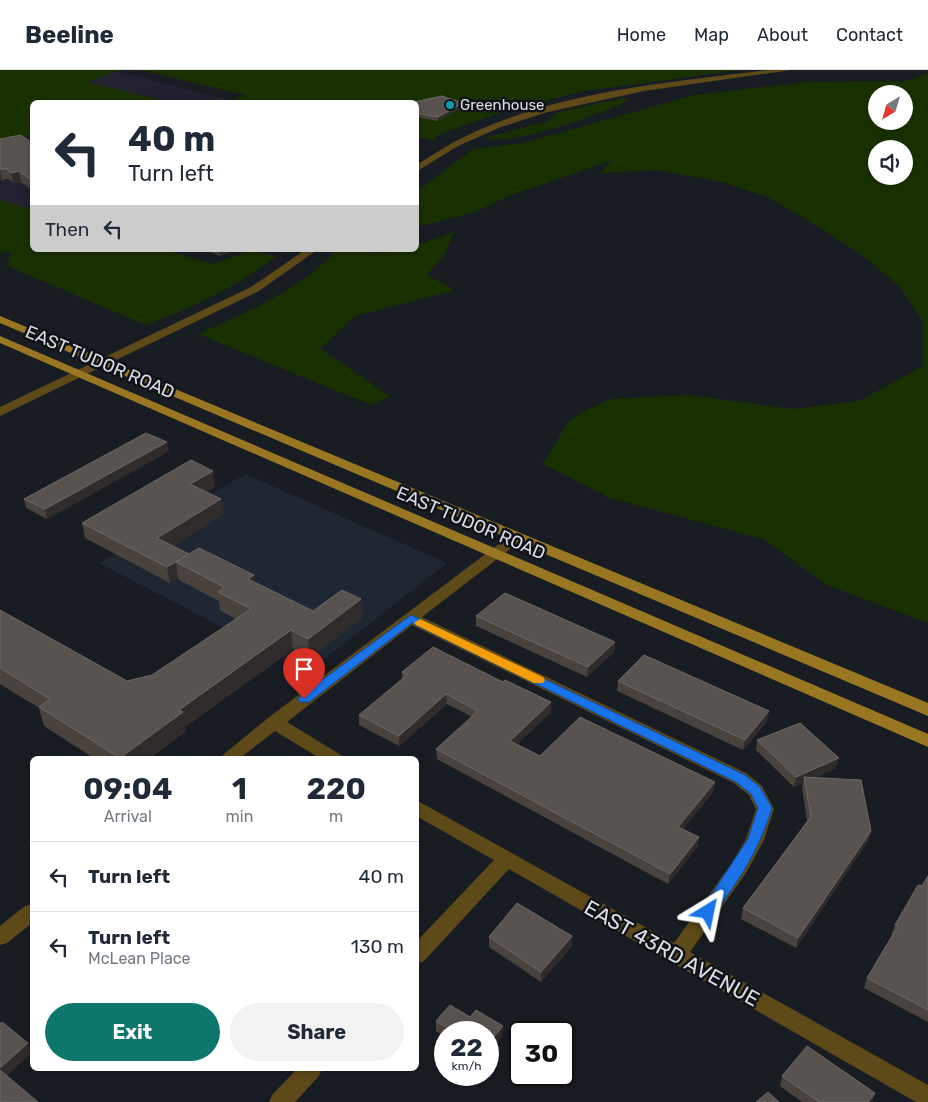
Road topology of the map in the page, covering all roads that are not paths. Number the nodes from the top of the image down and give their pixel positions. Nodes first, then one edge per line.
1 (787, 70) edge
2 (419, 166) edge
3 (309, 252) edge
4 (0, 319) edge
5 (0, 339) edge
6 (104, 363) junction
7 (80, 374) junction
8 (0, 412) edge
9 (517, 537) junction
10 (496, 554) junction
11 (411, 618) junction
12 (928, 710) edge
13 (274, 722) junction
14 (928, 741) edge
15 (231, 756) edge
16 (330, 756) edge
17 (419, 809) edge
18 (506, 860) junction
19 (30, 914) edge
20 (0, 937) edge
21 (419, 953) edge
22 (677, 955) junction
23 (309, 1071) edge
24 (928, 1097) edge
25 (280, 1102) edge

1 - 2 street
3 - 6 street
4 - 6 main road, EAST TUDOR ROAD
5 - 7 main road, EAST TUDOR ROAD
6 - 7 street
6 - 9 main road, EAST TUDOR ROAD
7 - 8 street
7 - 10 main road, EAST TUDOR ROAD
9 - 10 street
9 - 12 main road, EAST TUDOR ROAD
10 - 11 street
10 - 14 main road, EAST TUDOR ROAD
11 - 13 street
11 - 22 street
13 - 15 street
13 - 16 street
17 - 18 street, EAST 43RD AVENUE
18 - 21 street
18 - 22 street, EAST 43RD AVENUE
19 - 20 street
22 - 24 street, EAST 43RD AVENUE
23 - 25 street

